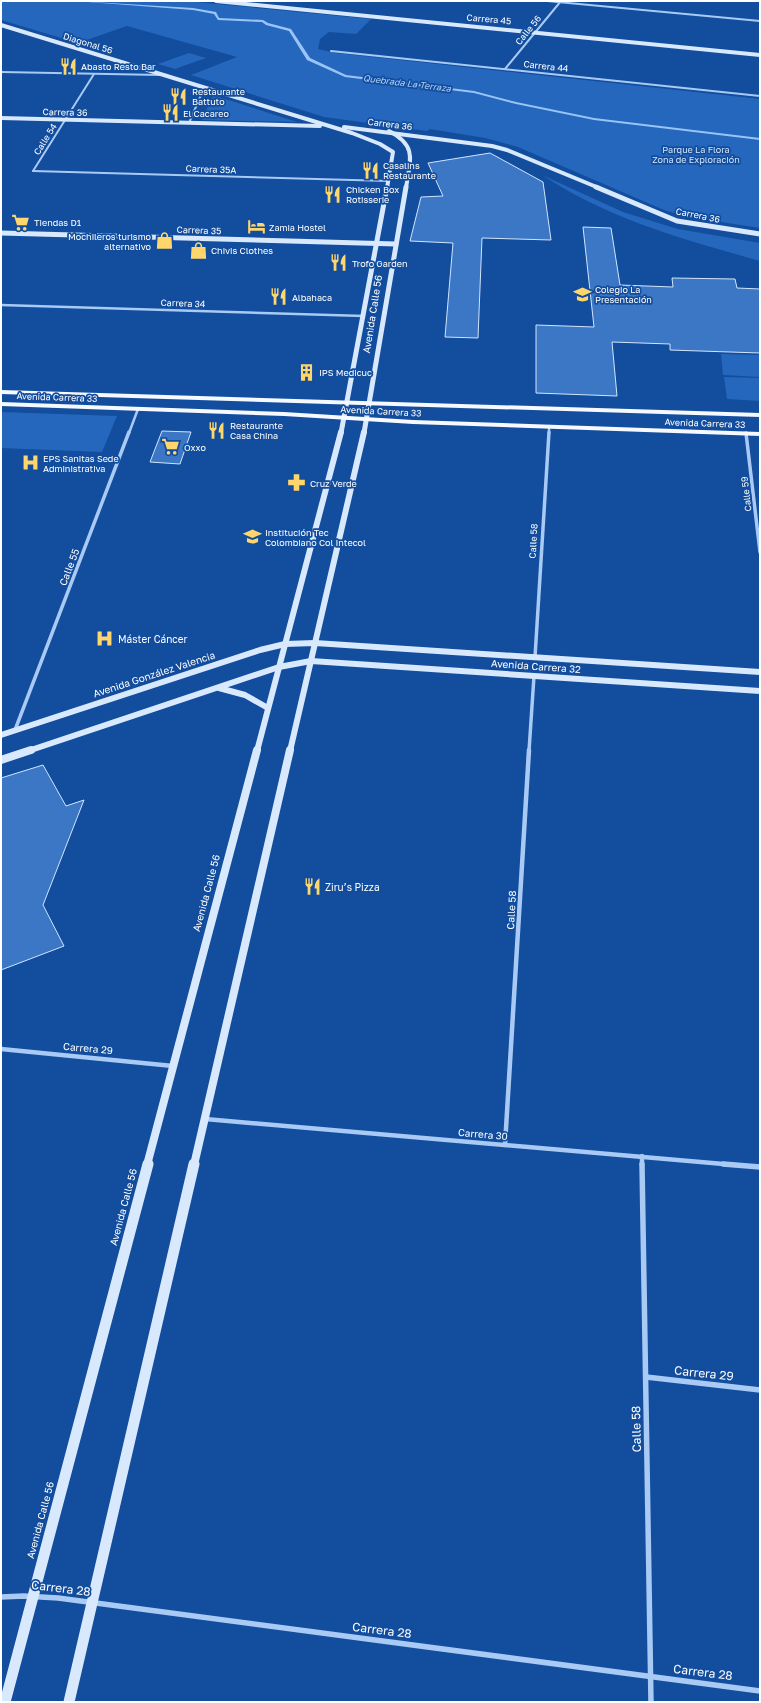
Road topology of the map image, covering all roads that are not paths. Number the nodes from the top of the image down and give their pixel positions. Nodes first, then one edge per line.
1 (216, 1) edge
2 (547, 1) edge
3 (560, 2) edge
4 (760, 21) edge
5 (1, 25) edge
6 (535, 32) junction
7 (331, 51) dead end
8 (760, 55) edge
9 (505, 69) junction
10 (1, 72) edge
11 (94, 74) junction
12 (164, 75) junction
13 (204, 88) junction
14 (760, 96) edge
15 (1, 118) edge
16 (65, 120) junction
17 (189, 123) junction
18 (330, 126) junction
19 (389, 131) junction
20 (33, 172) joint
21 (388, 181) junction
22 (1, 232) edge
23 (760, 234) edge
24 (377, 244) junction
25 (396, 244) junction
26 (1, 305) edge
27 (364, 316) junction
28 (1, 392) edge
29 (348, 403) junction
30 (370, 403) junction
31 (1, 404) edge
32 (138, 409) junction
33 (760, 415) edge
34 (345, 418) junction
35 (367, 419) junction
36 (549, 426) junction
37 (746, 433) junction
38 (760, 434) edge
39 (760, 552) edge
40 (315, 643) junction
41 (285, 644) junction
42 (535, 657) junction
43 (311, 661) junction
44 (279, 667) junction
45 (760, 672) edge
46 (534, 676) junction
47 (216, 688) junction
48 (760, 691) edge
49 (268, 708) junction
50 (15, 730) junction
51 (1, 735) edge
52 (1, 760) edge
53 (1, 1049) edge
54 (173, 1066) junction
55 (205, 1118) junction
56 (505, 1145) junction
57 (642, 1156) junction
58 (760, 1167) edge
59 (646, 1377) junction
60 (760, 1390) edge
61 (33, 1596) junction
62 (1, 1597) edge
63 (92, 1603) junction
64 (651, 1677) junction
65 (760, 1691) edge
66 (5, 1702) edge
67 (69, 1702) edge
68 (651, 1702) edge

1 - 6 street, Carrera 45
2 - 3 street
3 - 4 street
3 - 6 street, Calle 56
5 - 12 street, Diagonal 56
6 - 8 street, Carrera 45
6 - 9 street, Calle 56
7 - 9 street, Carrera 44
9 - 14 street, Carrera 44
10 - 11 street
11 - 12 street
11 - 16 street, Calle 54
12 - 13 street, Diagonal 56
13 - 17 street
13 - 18 street, Diagonal 56
15 - 16 street, Carrera 36
16 - 17 street, Carrera 36
16 - 20 street, Calle 54
17 - 18 street, Carrera 36
18 - 19 street, Carrera 36
18 - 21 street, Avenida Calle 56
19 - 23 street, Carrera 36
19 - 25 street, Avenida Calle 56
20 - 21 street, Carrera 35A
21 - 24 street, Avenida Calle 56
22 - 24 street, Carrera 35
24 - 25 street, Carrera 35
24 - 27 street, Avenida Calle 56
25 - 30 street, Avenida Calle 56
26 - 27 street, Carrera 34
27 - 29 street, Avenida Calle 56
28 - 29 main road, Avenida Carrera 33
29 - 30 main road, Avenida Carrera 33
29 - 34 street, Avenida Calle 56
30 - 33 main road, Avenida Carrera 33
30 - 35 street, Avenida Calle 56
31 - 32 main road, Avenida Carrera 33
32 - 34 main road, Avenida Carrera 33
32 - 50 street, Calle 55
34 - 35 main road, Avenida Carrera 33
34 - 41 street, Avenida Calle 56
35 - 36 main road, Avenida Carrera 33
35 - 40 street, Avenida Calle 56
36 - 37 main road, Avenida Carrera 33
36 - 42 street, Calle 58
37 - 38 main road, Avenida Carrera 33
37 - 39 street, Calle 59
40 - 41 street, Avenida González Valencia
40 - 42 street, Avenida Carrera 32
40 - 43 street, Avenida Calle 56
41 - 44 street, Avenida Calle 56
41 - 50 street, Avenida González Valencia
42 - 45 street, Avenida Carrera 32
43 - 44 street
43 - 46 street, Avenida Carrera 32
43 - 55 street, Avenida Calle 56
44 - 47 street
44 - 49 street, Avenida Calle 56
46 - 48 street, Avenida Carrera 32
46 - 56 street, Calle 58
47 - 49 street
47 - 52 street
49 - 54 street, Avenida Calle 56
50 - 51 street, Avenida González Valencia
53 - 54 street, Carrera 29
54 - 61 street, Avenida Calle 56
55 - 56 street, Carrera 30
55 - 63 street, Avenida Calle 56
56 - 57 street, Carrera 30
57 - 58 street, Carrera 30
57 - 59 street, Calle 58
59 - 60 street, Carrera 29
59 - 64 street, Calle 58
61 - 62 street, Carrera 28
61 - 63 street, Carrera 28
61 - 66 street, Avenida Calle 56
63 - 64 street, Carrera 28
63 - 67 street, Avenida Calle 56
64 - 65 street, Carrera 28
64 - 68 street, Calle 58

